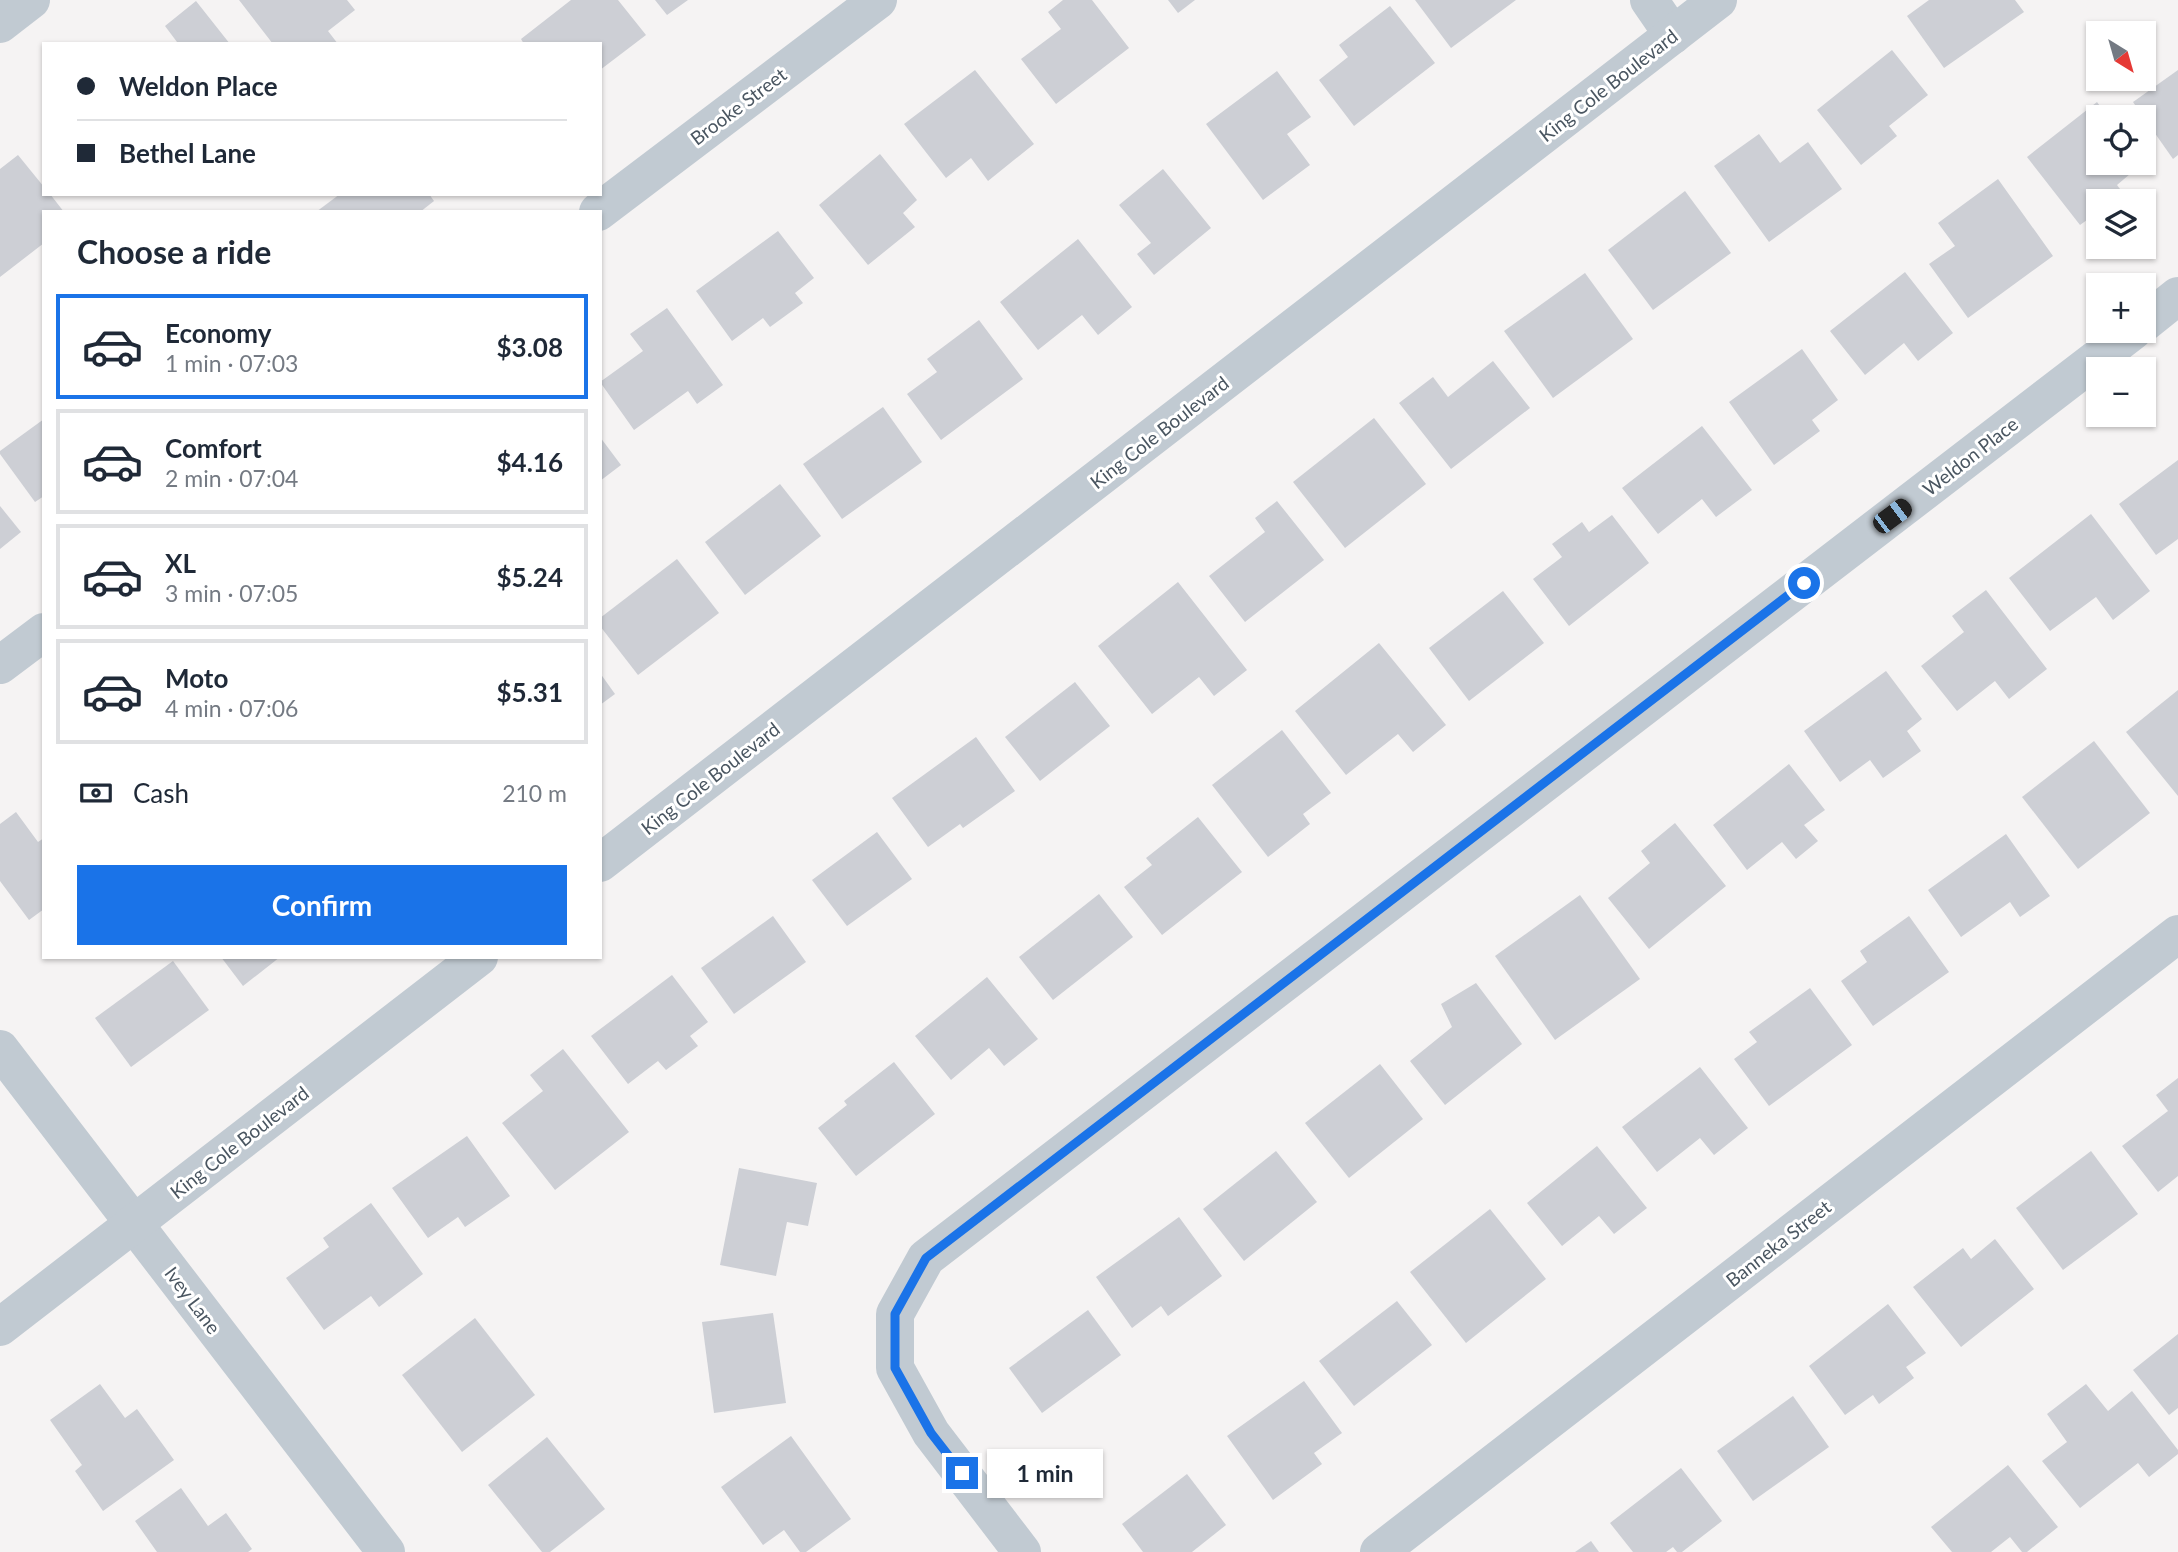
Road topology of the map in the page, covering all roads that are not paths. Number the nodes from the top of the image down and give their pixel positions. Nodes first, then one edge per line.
1 (31, 0) edge
2 (878, 0) edge
3 (1649, 0) edge
4 (1718, 0) edge
5 (0, 24) edge
6 (1673, 34) junction
7 (601, 210) edge
8 (2178, 296) edge
9 (2156, 313) edge
10 (2117, 343) edge
11 (42, 634) edge
12 (0, 665) edge
13 (602, 861) edge
14 (2178, 934) edge
15 (476, 959) edge
16 (0, 1049) edge
17 (134, 1223) junction
18 (0, 1327) edge
19 (386, 1552) edge
20 (1022, 1552) edge
21 (1379, 1552) edge

1 - 5 street
2 - 7 street, Brooke Street
3 - 6 street
4 - 6 street, King Cole Boulevard
6 - 13 street, King Cole Boulevard
8 - 9 street
10 - 20 street, Weldon Place
11 - 12 street
14 - 21 street, Banneka Street
15 - 17 street, King Cole Boulevard
16 - 17 street, Ivey Lane
17 - 18 street, King Cole Boulevard
17 - 19 street, Ivey Lane

